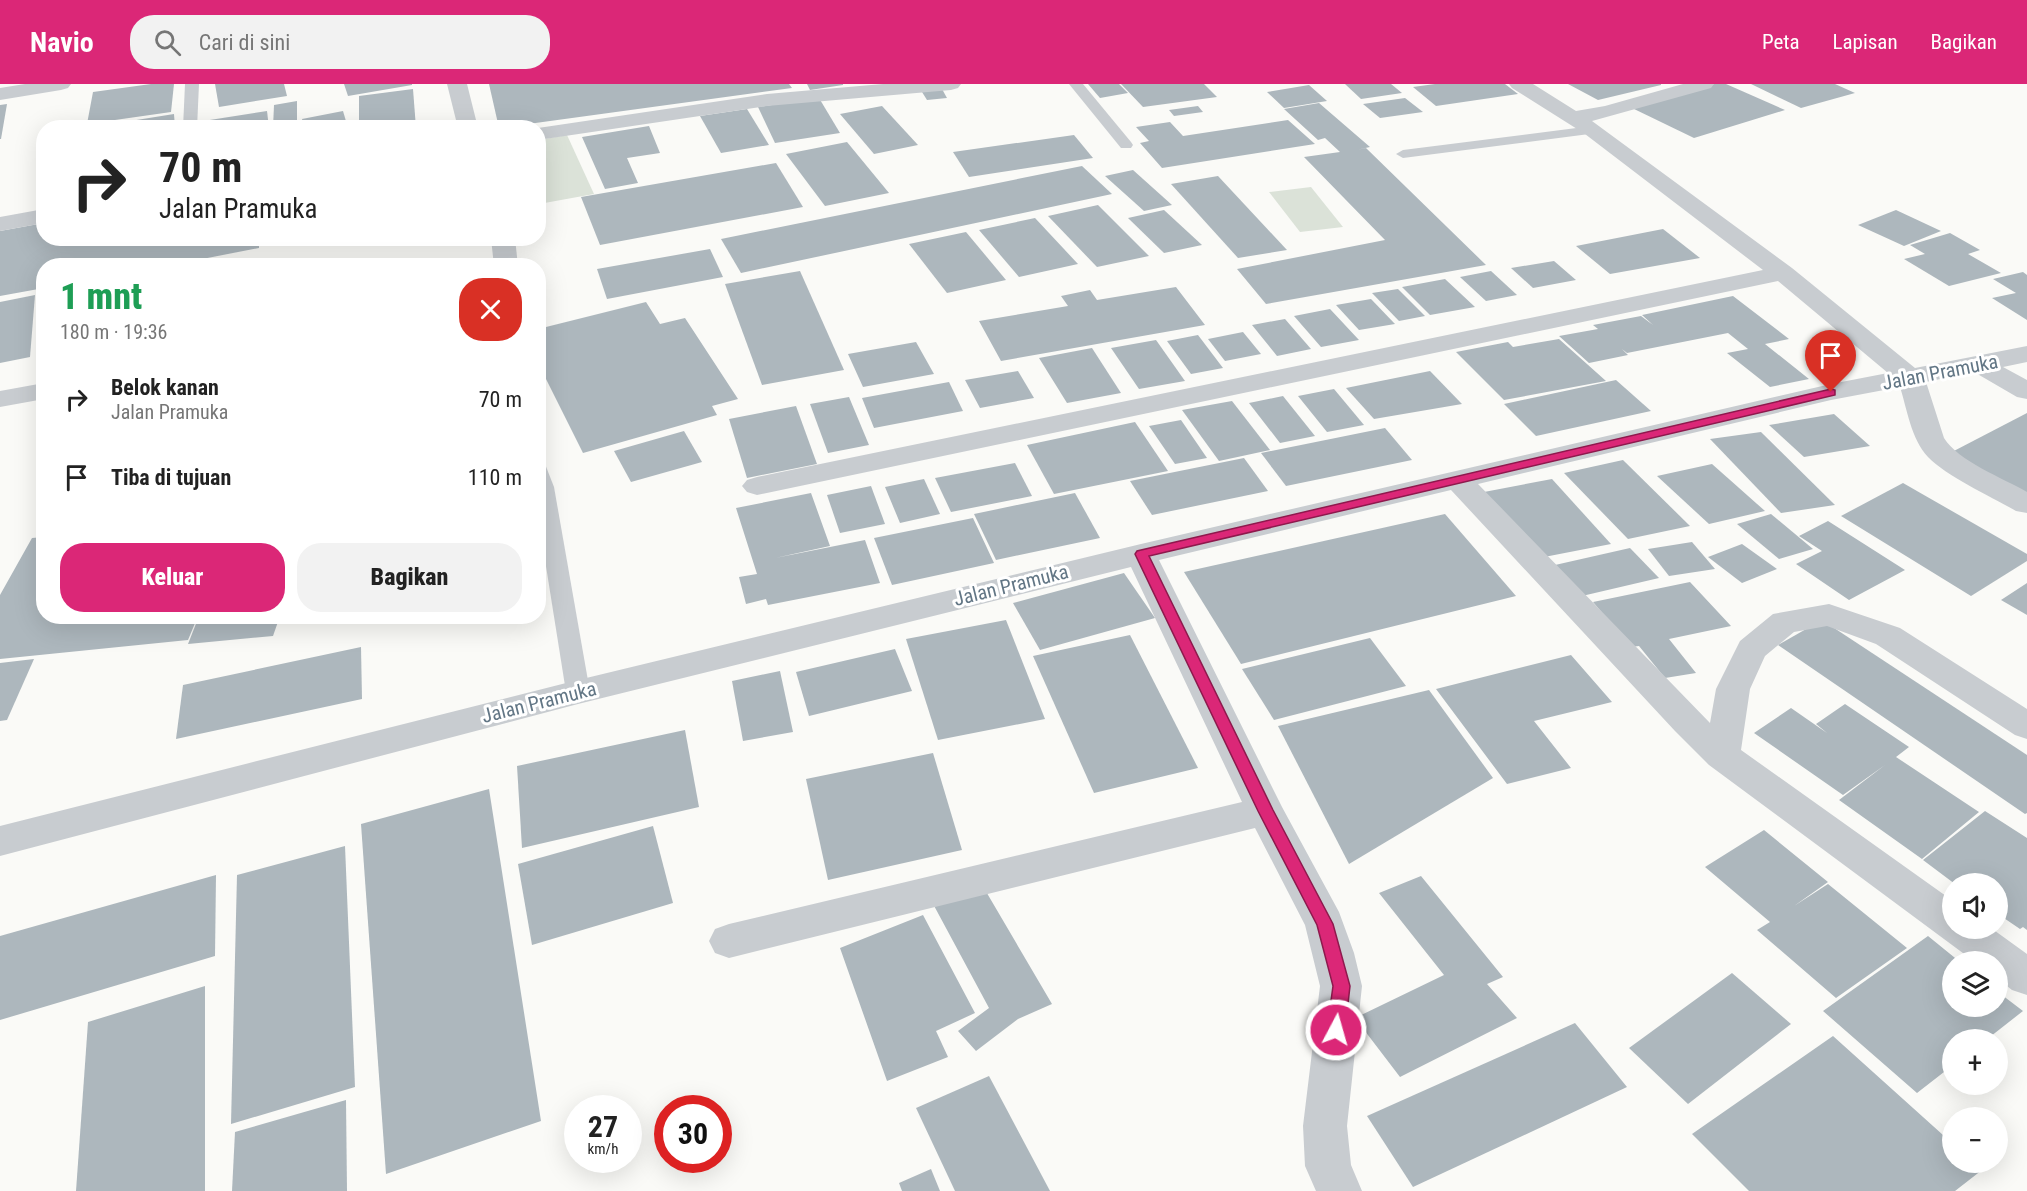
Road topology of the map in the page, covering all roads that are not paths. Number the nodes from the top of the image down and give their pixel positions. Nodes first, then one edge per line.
1 (62, 84) edge
2 (192, 84) edge
3 (457, 84) edge
4 (951, 84) edge
5 (1076, 84) edge
6 (1519, 84) edge
7 (1704, 84) edge
8 (0, 94) edge
9 (190, 120) edge
10 (466, 120) edge
11 (1582, 124) junction
12 (546, 133) edge
13 (1126, 145) dead end
14 (1403, 154) dead end
15 (36, 217) edge
16 (0, 224) edge
17 (1783, 273) junction
18 (2027, 354) edge
19 (1979, 364) junction
20 (1911, 378) junction
21 (2027, 391) edge
22 (36, 392) edge
23 (0, 399) edge
24 (1458, 480) junction
25 (757, 486) dead end
26 (546, 499) edge
27 (2027, 504) edge
28 (1141, 554) junction
29 (578, 692) junction
30 (2027, 726) edge
31 (1722, 754) junction
32 (1265, 811) junction
33 (0, 841) edge
34 (1942, 915) edge
35 (1975, 939) edge
36 (729, 941) dead end
37 (2027, 977) edge
38 (1339, 1191) edge

1 - 8 street
2 - 9 lane
3 - 10 street
4 - 12 street
5 - 13 lane
6 - 11 street
7 - 11 street
11 - 14 lane
11 - 17 street
15 - 16 street
17 - 20 street
17 - 25 street
18 - 19 street, Jalan Pramuka
19 - 20 street, Jalan Pramuka
19 - 21 street
20 - 24 street, Jalan Pramuka
20 - 27 street
22 - 23 street
24 - 28 street, Jalan Pramuka
24 - 31 street
26 - 29 lane
28 - 29 street, Jalan Pramuka
28 - 32 street
29 - 33 street, Jalan Pramuka
30 - 31 street
31 - 34 street
32 - 36 street
32 - 38 street
35 - 37 street

